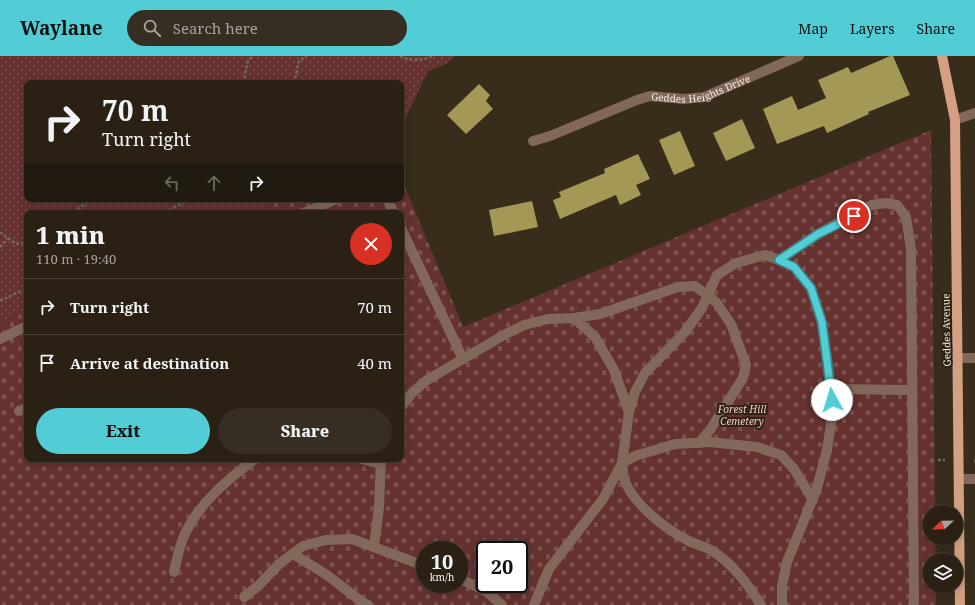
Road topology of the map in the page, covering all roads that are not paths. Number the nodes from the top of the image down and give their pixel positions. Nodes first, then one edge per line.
1 (799, 56) edge
2 (942, 56) edge
3 (975, 113) edge
4 (955, 120) junction
5 (533, 141) dead end
6 (330, 202) edge
7 (310, 210) edge
8 (406, 250) edge
9 (779, 260) junction
10 (708, 296) junction
11 (574, 318) junction
12 (24, 327) edge
13 (0, 339) edge
14 (958, 358) junction
15 (975, 358) edge
16 (463, 359) junction
17 (831, 389) junction
18 (912, 390) junction
19 (404, 403) edge
20 (629, 412) junction
21 (699, 443) junction
22 (251, 462) edge
23 (380, 462) edge
24 (622, 463) junction
25 (959, 479) junction
26 (975, 479) edge
27 (813, 500) junction
28 (374, 546) junction
29 (292, 554) junction
30 (416, 562) edge
31 (174, 572) dead end
32 (468, 582) edge
33 (244, 597) dead end
34 (368, 605) edge
35 (502, 605) edge
36 (534, 605) edge
37 (761, 605) edge
38 (782, 605) edge
39 (913, 605) edge
40 (960, 605) edge

1 - 5 street, Geddes Heights Drive
2 - 4 main road, Geddes Avenue
3 - 4 street
4 - 14 main road, Geddes Avenue
6 - 7 street
8 - 16 street
9 - 10 street
9 - 17 street
9 - 18 street
10 - 11 street
10 - 20 street
10 - 21 street
11 - 16 street
11 - 20 street
12 - 13 street
14 - 15 street
14 - 25 main road, Geddes Avenue
16 - 19 street
17 - 18 street
17 - 27 street
18 - 39 street
20 - 24 street
21 - 24 street
21 - 27 street
22 - 31 street
23 - 28 street
24 - 36 street
24 - 37 street
25 - 26 street
25 - 40 main road, Geddes Avenue
27 - 38 street
28 - 29 street
28 - 30 street
29 - 33 street
29 - 34 street
32 - 35 street

